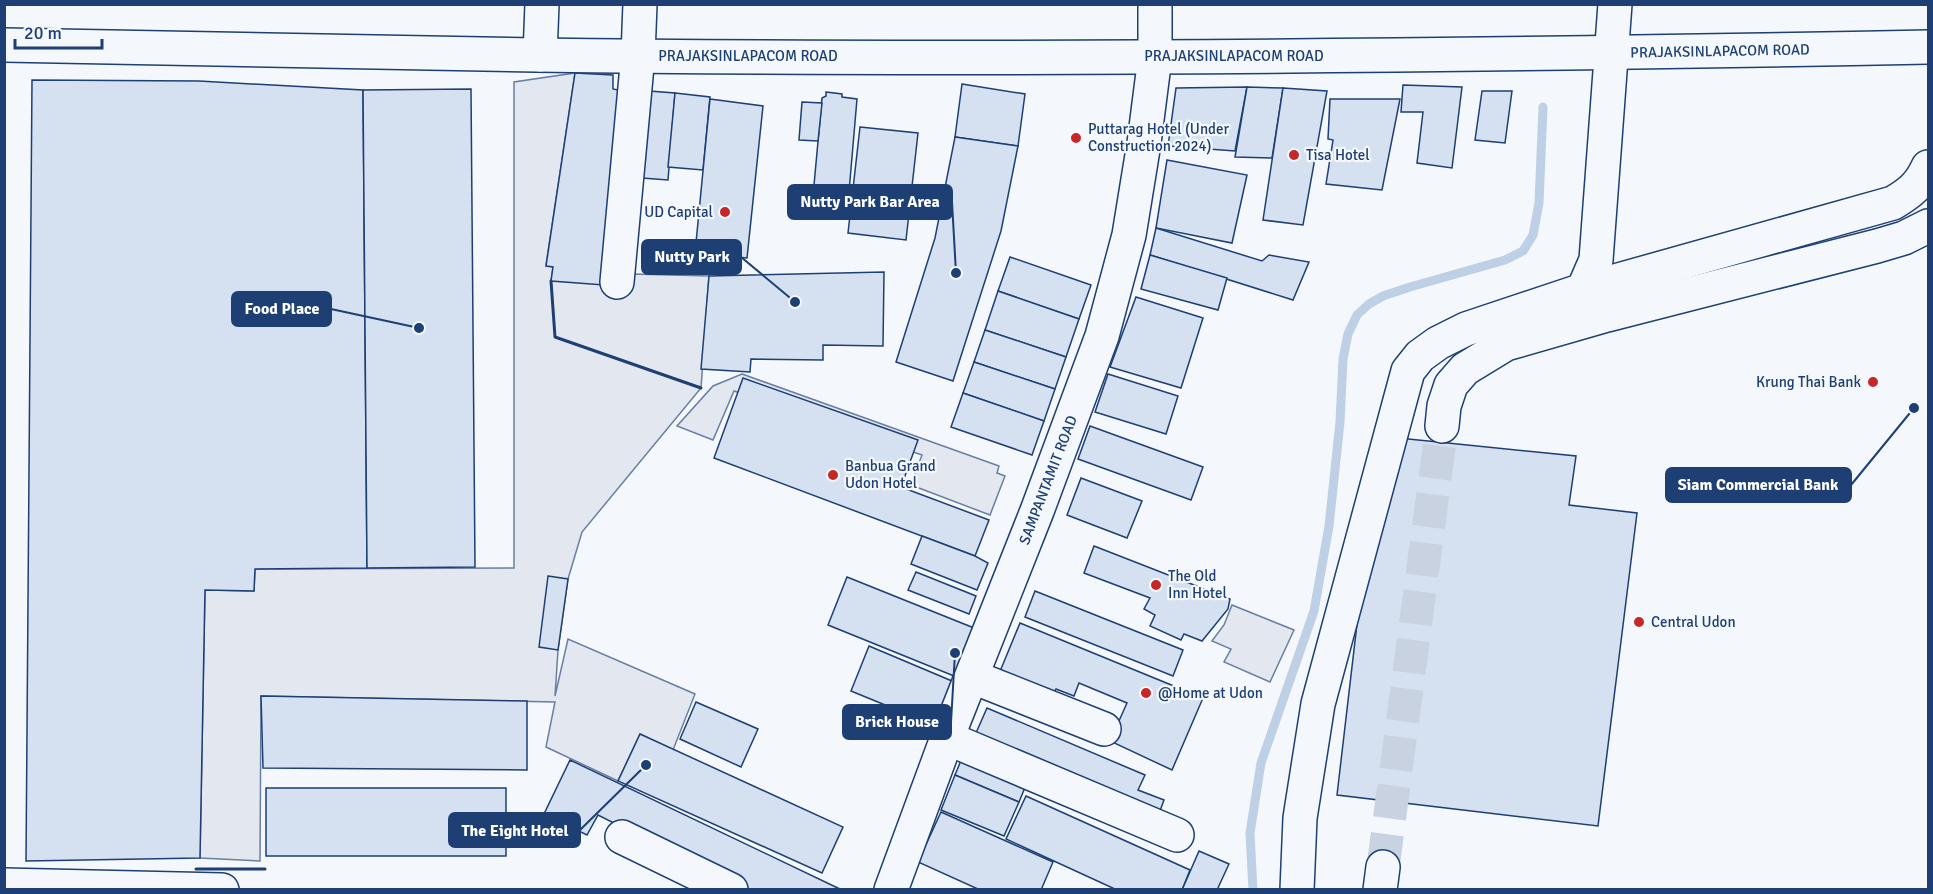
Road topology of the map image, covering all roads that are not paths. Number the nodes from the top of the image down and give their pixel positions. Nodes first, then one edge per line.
1 (542, 4) edge
2 (640, 4) edge
3 (1155, 4) edge
4 (1615, 4) edge
5 (4, 45) edge
6 (1929, 47) edge
7 (1612, 53) junction
8 (540, 55) junction
9 (638, 55) junction
10 (1155, 57) junction
11 (1929, 167) edge
12 (1929, 226) edge
13 (617, 282) dead end
14 (1583, 290) junction
15 (1442, 426) tunnel mouth
16 (973, 676) junction
17 (1104, 729) dead end
18 (947, 738) junction
19 (1177, 836) dead end
20 (622, 837) dead end
21 (901, 886) edge
22 (20, 887) edge
23 (222, 890) edge
24 (731, 890) edge
25 (1297, 890) edge

1 - 8 street
2 - 9 street
3 - 10 street, SAMPANTAMIT ROAD
4 - 7 street
5 - 8 street, PRAJAKSINLAPACOM ROAD
6 - 7 street, PRAJAKSINLAPACOM ROAD
7 - 10 street, PRAJAKSINLAPACOM ROAD
7 - 14 street
8 - 9 street, PRAJAKSINLAPACOM ROAD
9 - 10 street, PRAJAKSINLAPACOM ROAD
9 - 13 street
10 - 16 street, SAMPANTAMIT ROAD
11 - 14 street
12 - 15 street
14 - 25 street
16 - 17 street
16 - 18 street, SAMPANTAMIT ROAD
18 - 19 street
18 - 21 street, SAMPANTAMIT ROAD
20 - 24 street
22 - 23 street

